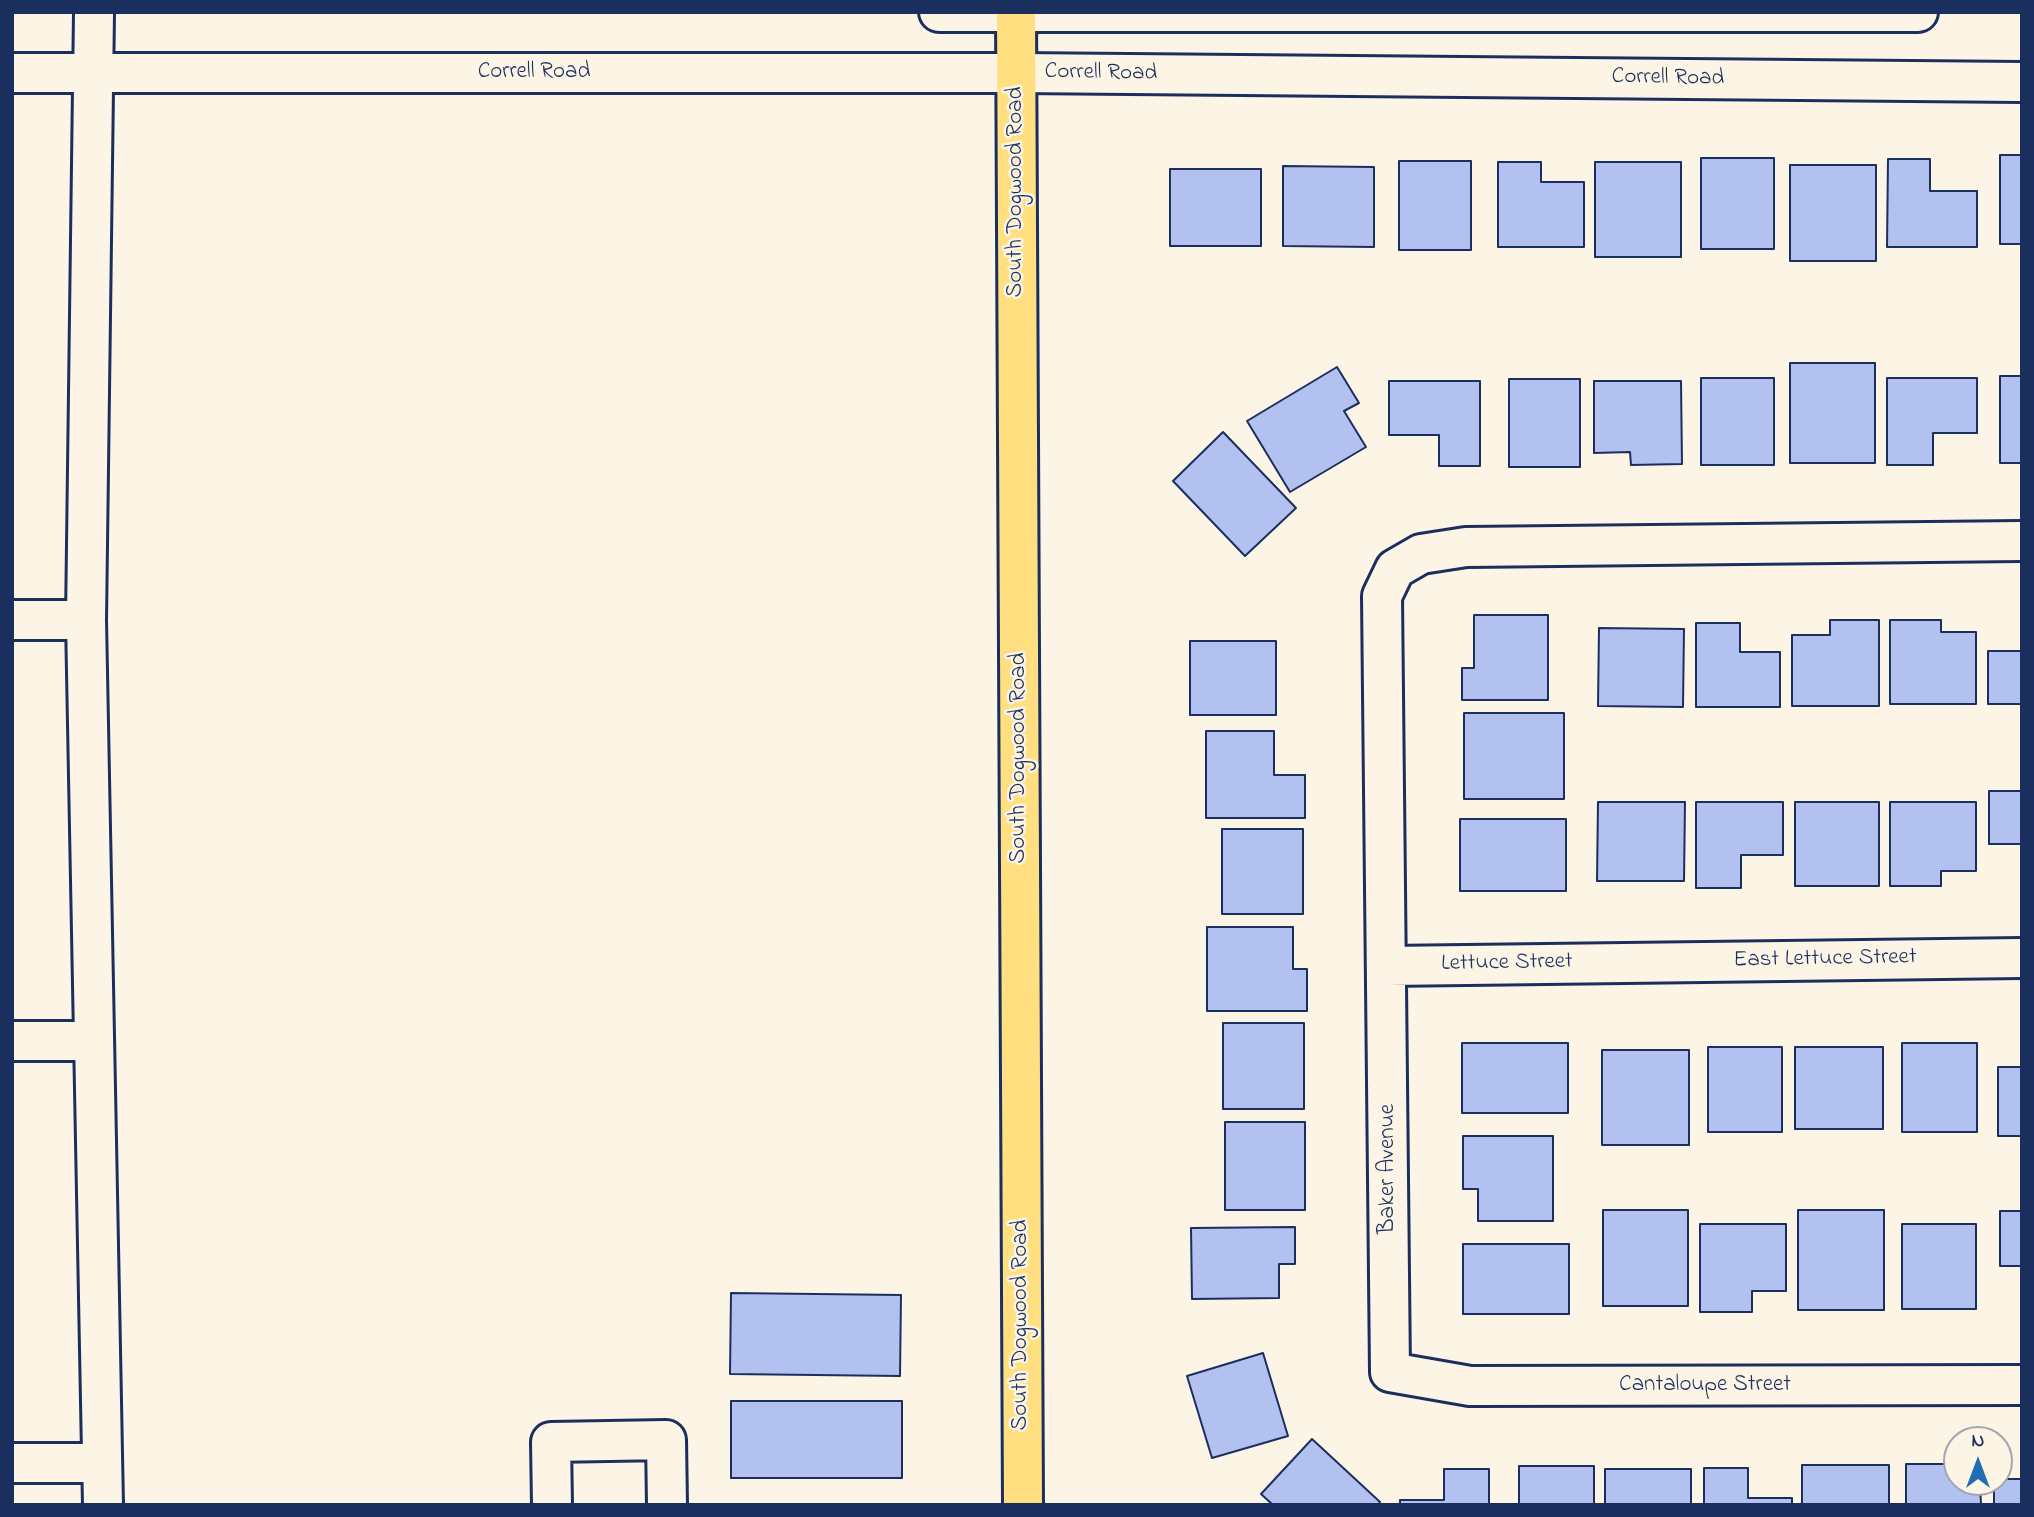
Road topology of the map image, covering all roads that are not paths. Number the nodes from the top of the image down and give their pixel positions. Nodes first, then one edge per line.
1 (93, 12) edge
2 (939, 12) edge
3 (1918, 12) edge
4 (1016, 13) edge
5 (1524, 13) edge
6 (12, 73) edge
7 (93, 73) junction
8 (1017, 73) junction
9 (2022, 82) edge
10 (2022, 541) edge
11 (12, 620) edge
12 (86, 620) junction
13 (2022, 958) edge
14 (1628, 963) joint
15 (1387, 966) junction
16 (12, 1041) edge
17 (94, 1041) junction
18 (1390, 1372) joint
19 (2022, 1385) edge
20 (12, 1463) edge
21 (102, 1463) junction
22 (103, 1505) edge
23 (552, 1505) edge
24 (667, 1505) edge
25 (1023, 1505) edge

1 - 7 street
2 - 4 street
3 - 5 street
4 - 5 street
4 - 8 main road, South Dogwood Road
6 - 7 street, Correll Road
7 - 8 street, Correll Road
7 - 12 street
8 - 9 street, Correll Road
8 - 25 main road, South Dogwood Road
10 - 15 street, Baker Avenue
11 - 12 street
12 - 17 street
13 - 14 street, East Lettuce Street
14 - 15 street, Lettuce Street
15 - 18 street, Baker Avenue
16 - 17 street
17 - 21 street
18 - 19 street, Cantaloupe Street
20 - 21 street
21 - 22 street
23 - 24 street

